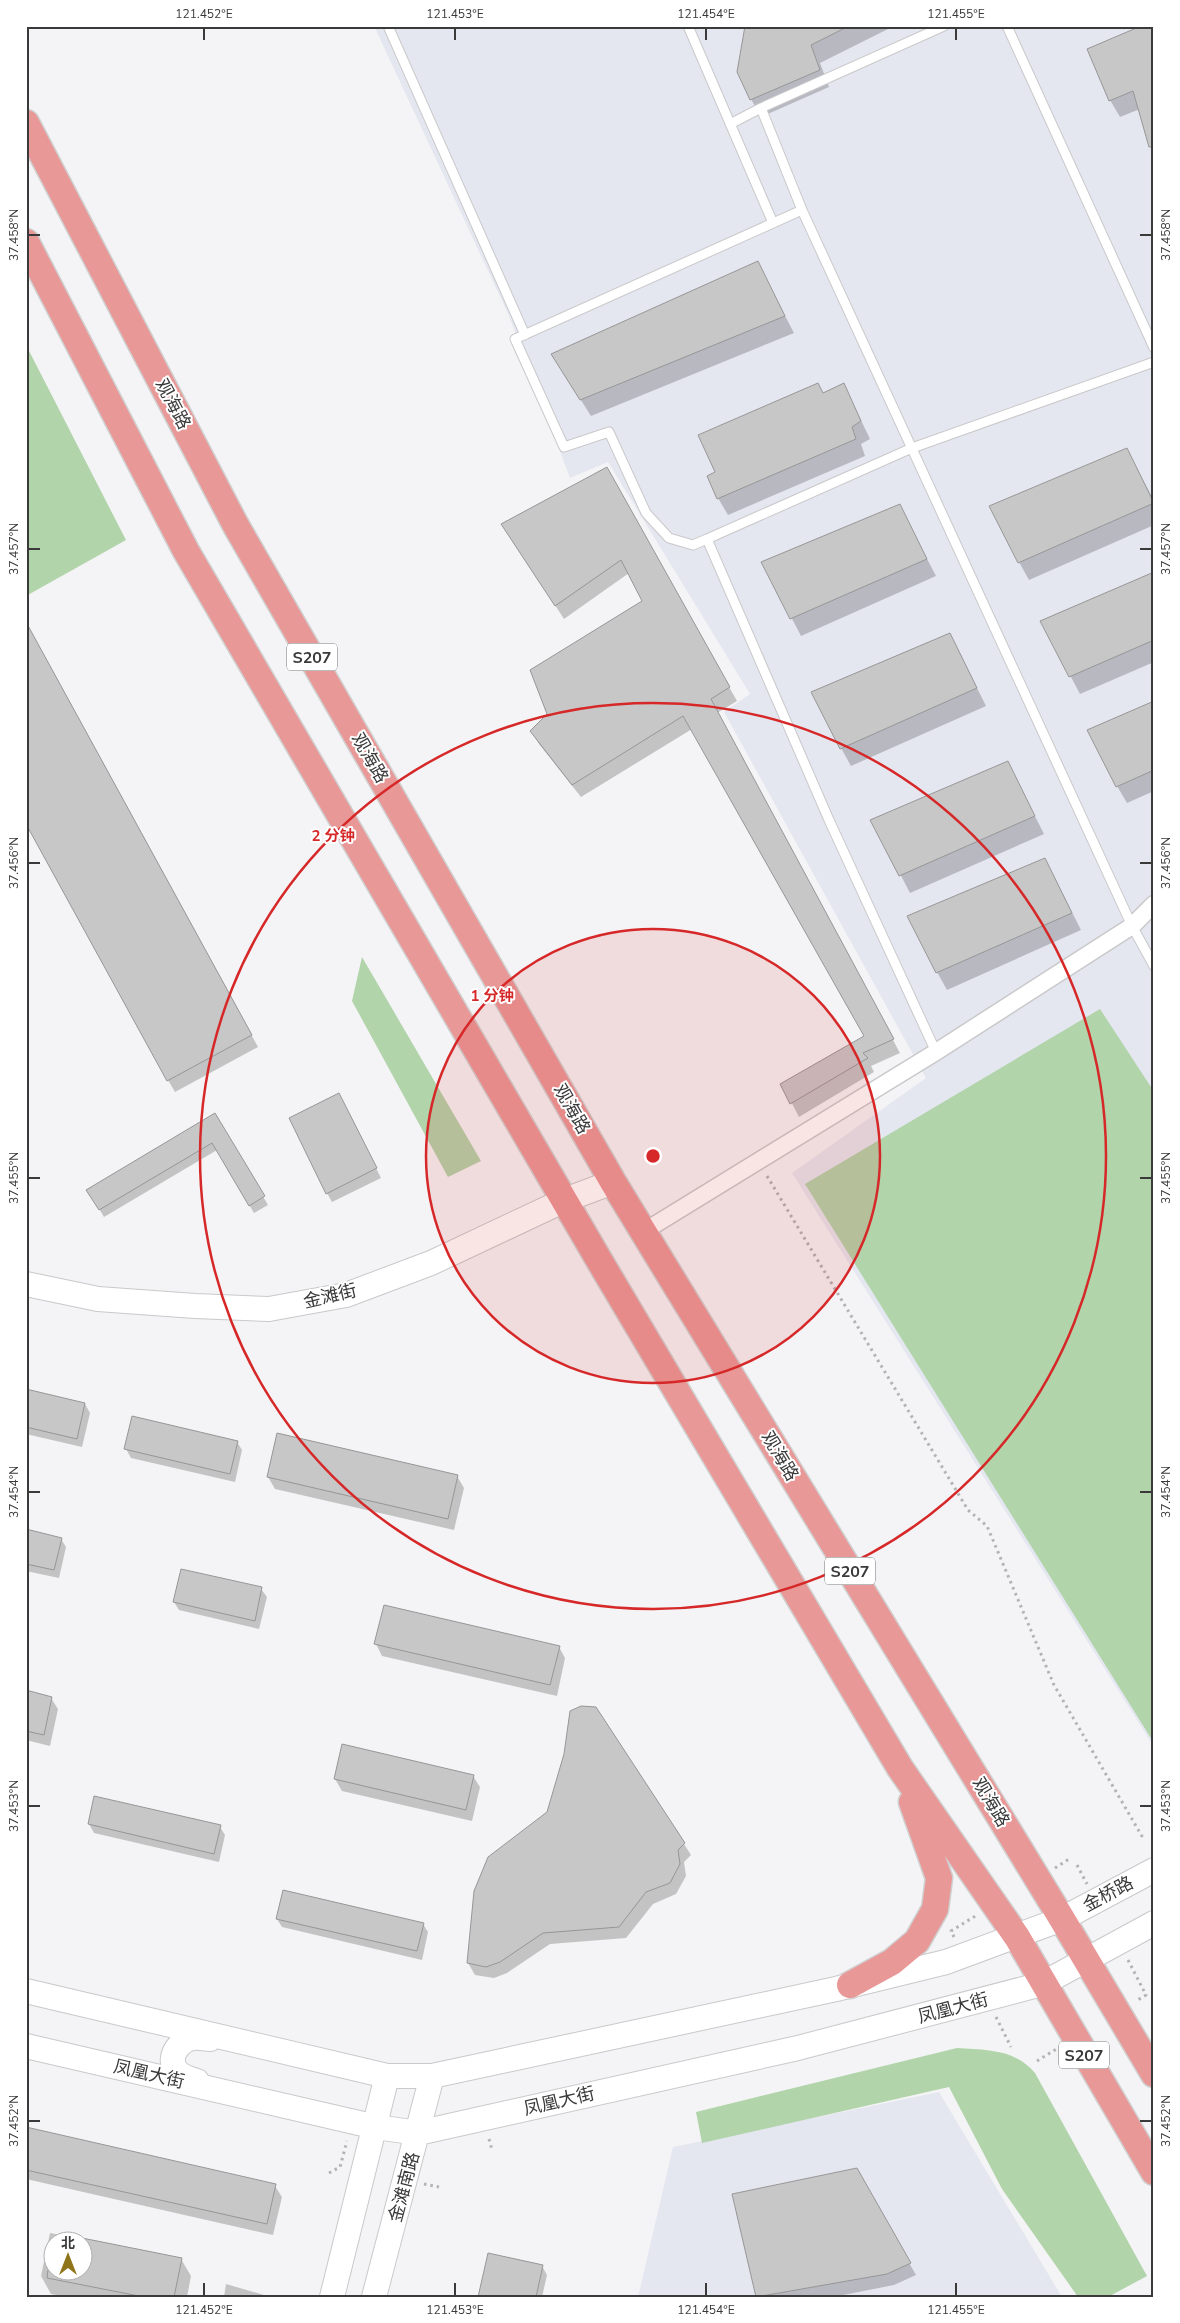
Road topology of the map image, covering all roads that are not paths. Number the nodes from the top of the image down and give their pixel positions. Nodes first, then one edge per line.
1 (388, 26) edge
2 (688, 26) edge
3 (944, 26) edge
4 (1007, 26) edge
5 (761, 108) junction
6 (26, 123) edge
7 (730, 124) junction
8 (802, 210) junction
9 (773, 223) junction
10 (26, 242) edge
11 (525, 335) junction
12 (1154, 348) edge
13 (1154, 362) edge
14 (912, 448) junction
15 (707, 539) junction
16 (1154, 904) edge
17 (1132, 926) junction
18 (1154, 966) edge
19 (936, 1052) junction
20 (613, 1182) junction
21 (565, 1200) junction
22 (644, 1232) junction
23 (26, 1284) edge
24 (900, 1768) junction
25 (1154, 1870) edge
26 (1062, 1919) junction
27 (1154, 1923) edge
28 (1017, 1937) junction
29 (1086, 1962) junction
30 (1042, 1984) junction
31 (850, 1986) junction
32 (26, 1992) edge
33 (240, 2041) junction
34 (26, 2046) edge
35 (1154, 2074) edge
36 (387, 2076) junction
37 (432, 2076) junction
38 (234, 2094) junction
39 (376, 2127) junction
40 (418, 2133) junction
41 (1154, 2172) edge
42 (332, 2297) edge
43 (374, 2297) edge

1 - 11 lane
2 - 7 lane
3 - 5 lane
4 - 12 lane
5 - 7 lane
5 - 8 lane
6 - 20 main road, 观海路 / S207
7 - 9 lane
8 - 9 lane
8 - 14 lane
9 - 11 lane
10 - 21 main road, S207
11 - 15 lane
13 - 14 lane
14 - 15 lane
14 - 17 lane
15 - 19 lane
16 - 17 street
17 - 18 lane
17 - 19 street
19 - 22 street
20 - 21 main road, 金滩街
20 - 22 main road, 观海路 / S207
21 - 23 main road, 金滩街
21 - 24 main road, S207
22 - 26 main road, 观海路 / S207
24 - 28 main road, S207
24 - 31 main road
25 - 26 main road, 金桥路
26 - 28 main road
26 - 29 main road, 观海路 / S207
27 - 29 main road
28 - 30 main road, S207
28 - 31 main road
29 - 30 main road, 凤凰大街
29 - 35 main road, 观海路 / S207
30 - 40 main road, 凤凰大街
30 - 41 main road, S207
31 - 37 main road
32 - 33 main road
33 - 36 main road
33 - 38 main road
34 - 38 main road, 凤凰大街
36 - 37 main road
36 - 39 main road
37 - 40 main road, 金滩南路
38 - 39 main road, 凤凰大街
39 - 40 main road, 凤凰大街
39 - 42 main road
40 - 43 main road, 金滩南路

